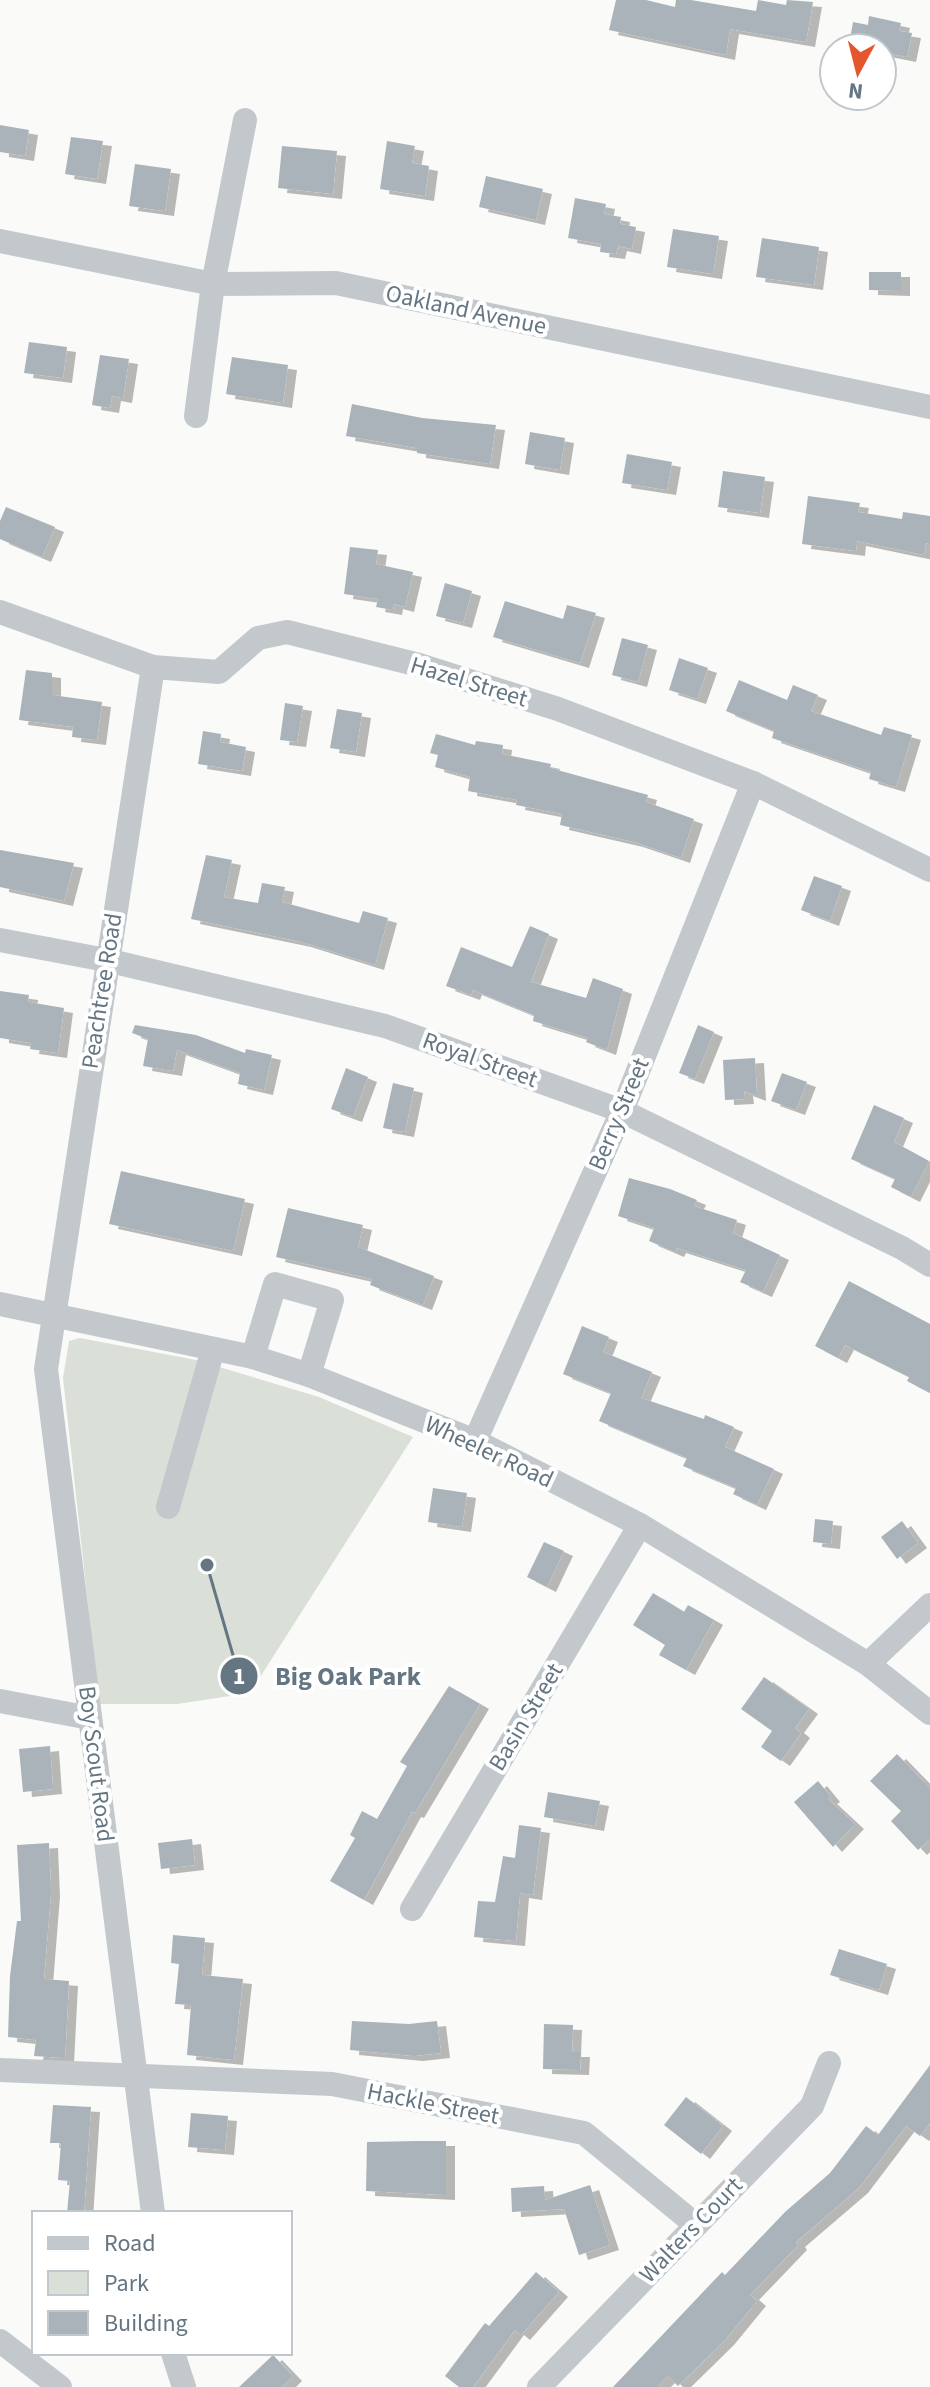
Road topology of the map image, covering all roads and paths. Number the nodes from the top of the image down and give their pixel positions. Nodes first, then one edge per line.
1 (245, 120) dead end
2 (0, 241) edge
3 (213, 284) junction
4 (930, 407) edge
5 (196, 416) dead end
6 (0, 612) edge
7 (153, 667) junction
8 (753, 783) junction
9 (930, 870) edge
10 (0, 940) edge
11 (106, 960) junction
12 (622, 1111) junction
13 (930, 1265) edge
14 (0, 1304) edge
15 (55, 1316) junction
16 (213, 1349) junction
17 (253, 1357) junction
18 (309, 1375) junction
19 (475, 1441) junction
20 (168, 1507) dead end
21 (640, 1525) junction
22 (930, 1605) edge
23 (868, 1664) junction
24 (0, 1701) edge
25 (930, 1713) edge
26 (90, 1718) junction
27 (412, 1909) dead end
28 (829, 2063) dead end
29 (0, 2070) edge
30 (137, 2076) junction
31 (153, 2211) edge
32 (696, 2225) junction
33 (5, 2348) edge
34 (174, 2355) edge
35 (60, 2387) edge
36 (184, 2387) edge
37 (539, 2387) edge

1 - 3 street
2 - 3 street, Oakland Avenue
3 - 4 street, Oakland Avenue
3 - 5 street
6 - 7 street, Hazel Street
7 - 8 street, Hazel Street
7 - 11 street, Peachtree Road
8 - 9 street, Hazel Street
8 - 12 street, Berry Street
10 - 11 street, Royal Street
11 - 12 street, Royal Street
11 - 15 street, Peachtree Road
12 - 13 street, Royal Street
12 - 19 street, Berry Street
14 - 15 street, Wheeler Road
15 - 16 street, Wheeler Road
15 - 26 street, Boy Scout Road
16 - 17 street, Wheeler Road
16 - 20 street
17 - 18 street, Wheeler Road
17 - 18 street
18 - 19 street, Wheeler Road
19 - 21 street, Wheeler Road
21 - 23 street, Wheeler Road
21 - 27 street, Basin Street
22 - 23 street
23 - 25 street, Wheeler Road
24 - 26 street
26 - 30 street, Boy Scout Road
28 - 32 street, Walters Court
29 - 30 street, Hackle Street
30 - 31 street, Boy Scout Road
30 - 32 street, Hackle Street
32 - 37 street, Walters Court
33 - 35 street
34 - 36 street

